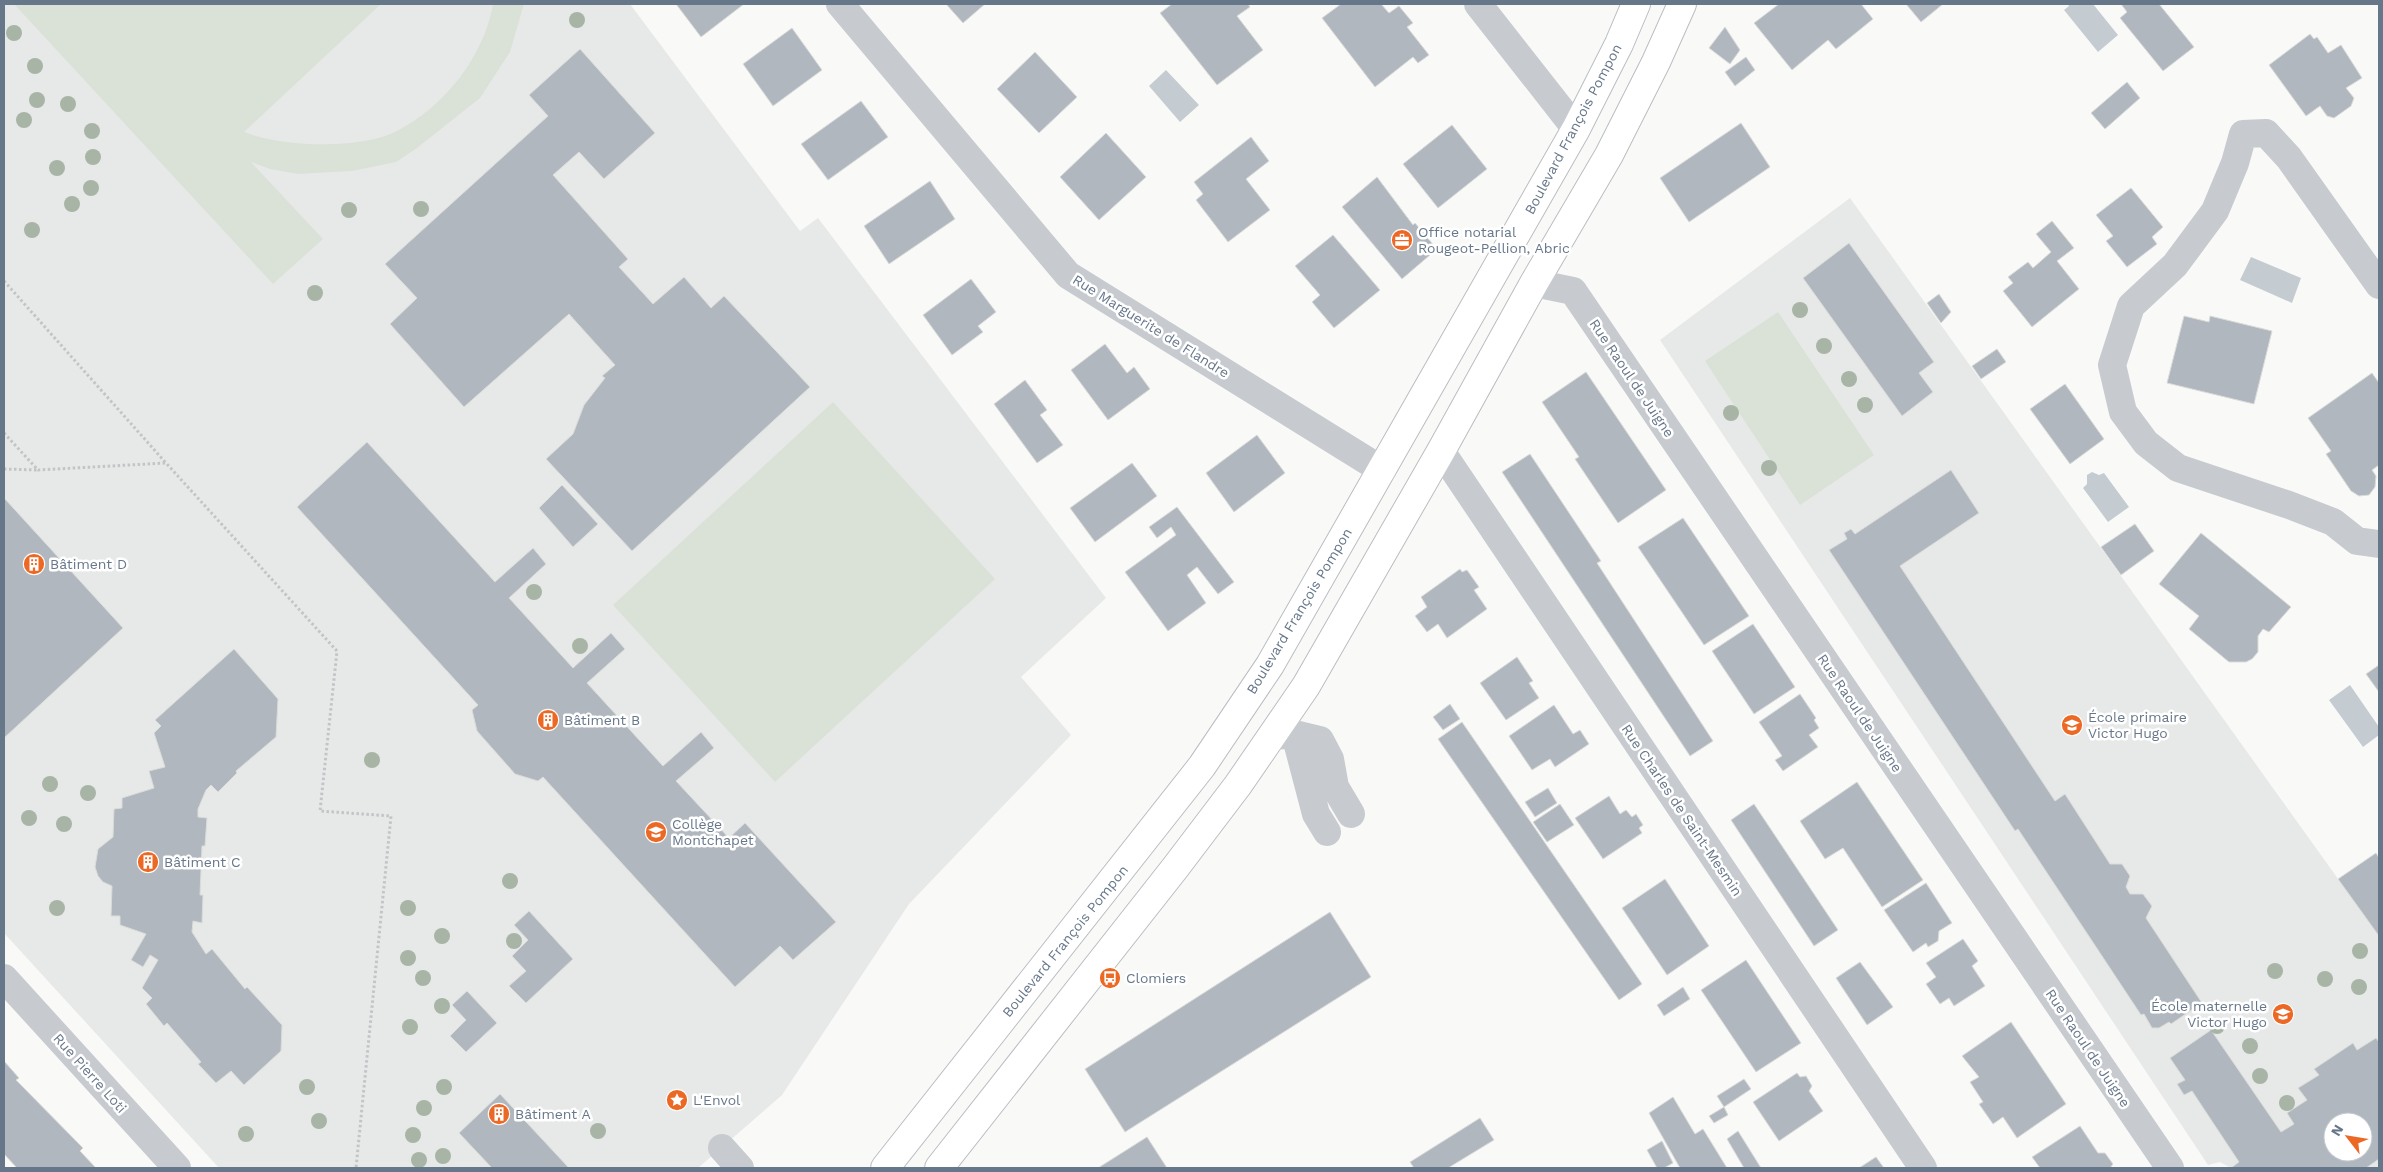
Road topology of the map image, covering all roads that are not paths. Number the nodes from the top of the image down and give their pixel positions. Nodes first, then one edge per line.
1 (840, 4) edge
2 (1478, 4) edge
3 (1636, 4) edge
4 (1684, 8) edge
5 (1576, 129) junction
6 (1534, 283) junction
7 (2379, 285) edge
8 (1441, 451) junction
9 (1382, 470) junction
10 (2379, 544) edge
11 (1284, 735) junction
12 (1351, 814) dead end
13 (1327, 832) dead end
14 (4, 978) edge
15 (722, 1148) dead end
16 (177, 1168) edge
17 (740, 1168) edge
18 (885, 1168) edge
19 (939, 1168) edge
20 (1923, 1168) edge
21 (2170, 1168) edge

1 - 9 street, Rue Marguerite de Flandre
2 - 5 street
3 - 5 main road, Boulevard François Pompon
4 - 6 main road
5 - 9 main road, Boulevard François Pompon
6 - 8 main road
6 - 21 street, Rue Raoul de Juigne
7 - 10 street
8 - 11 main road
8 - 20 street, Rue Charles de Saint-Mesmin
9 - 18 main road, Boulevard François Pompon
11 - 12 street
11 - 13 street
11 - 19 main road
14 - 16 street, Rue Pierre Loti
15 - 17 street

